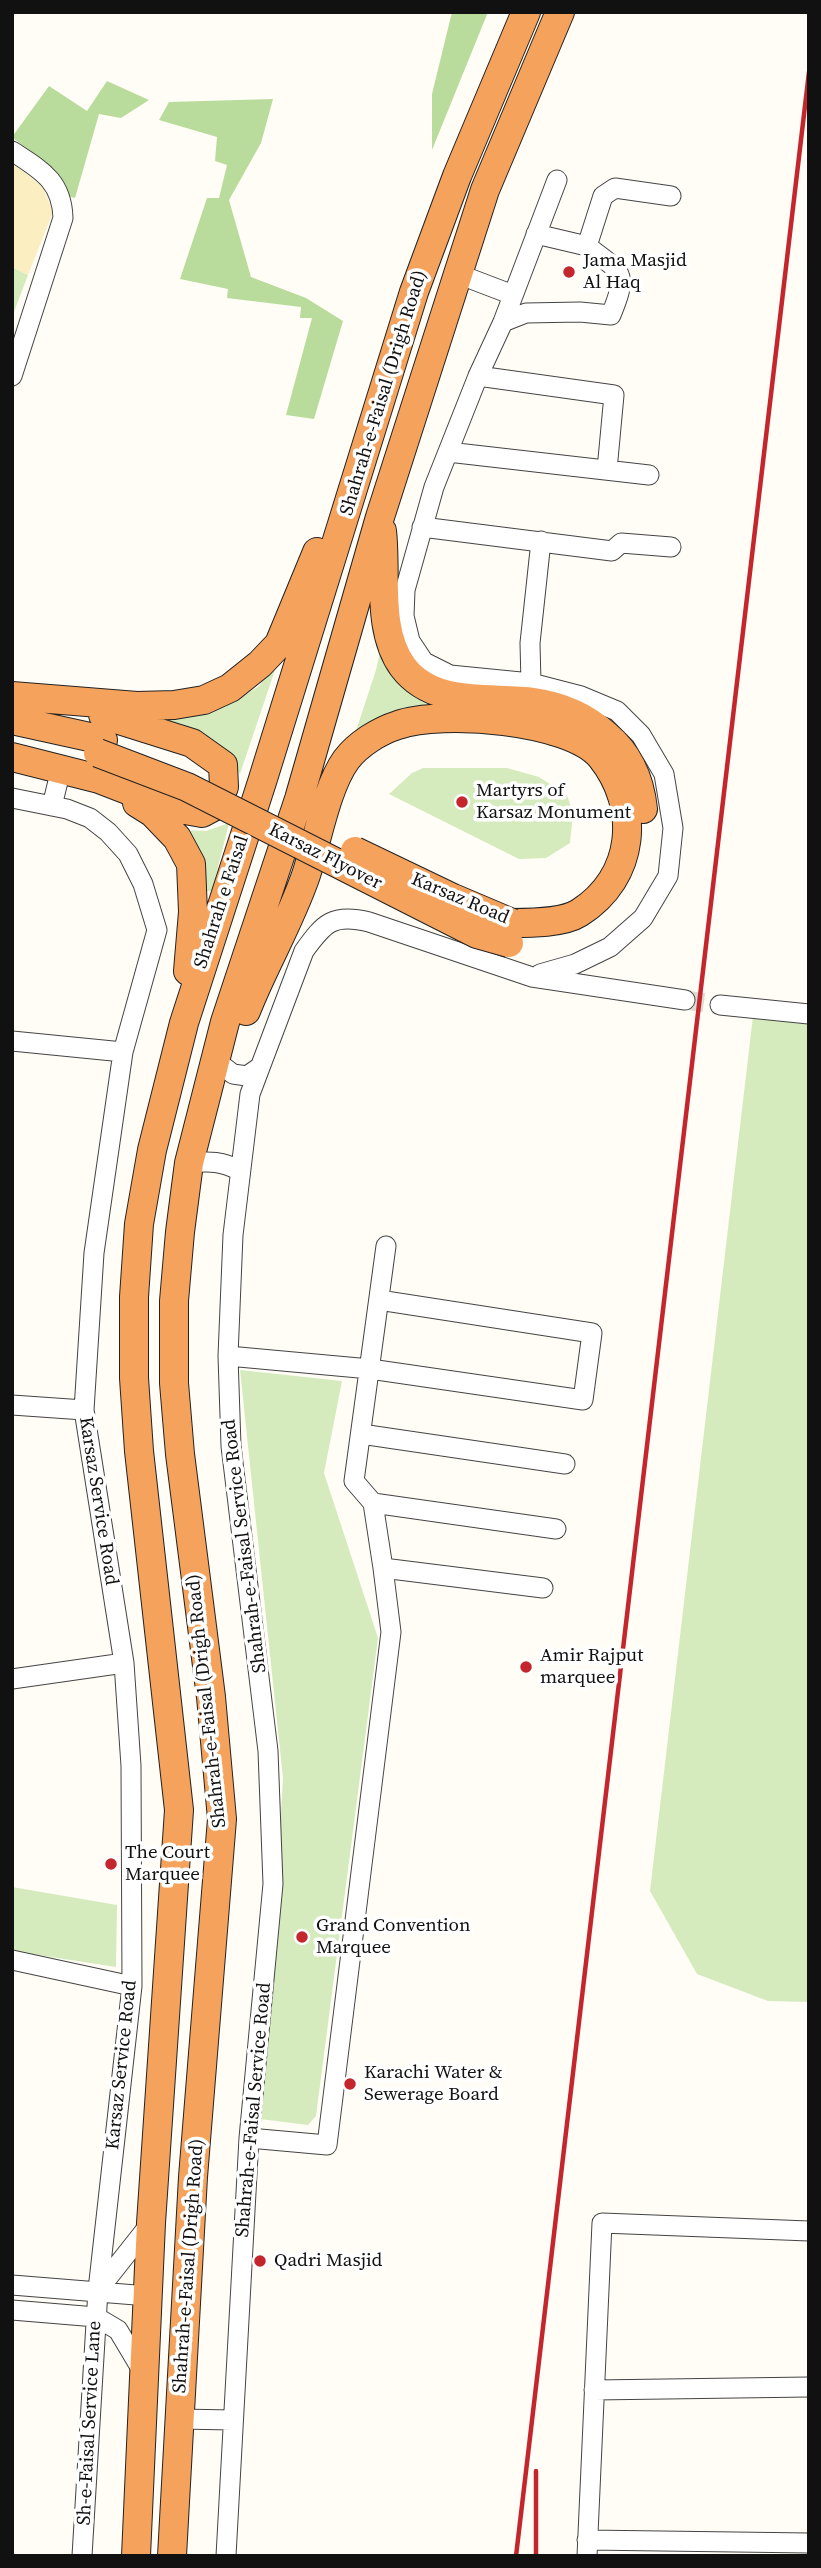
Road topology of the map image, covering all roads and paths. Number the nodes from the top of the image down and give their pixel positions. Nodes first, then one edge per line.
1 (526, 12) edge
2 (560, 12) edge
3 (12, 151) edge
4 (557, 180) dead end
5 (671, 196) dead end
6 (536, 234) junction
7 (587, 246) junction
8 (458, 274) junction
9 (513, 295) junction
10 (503, 322) junction
11 (12, 376) edge
12 (478, 376) junction
13 (448, 452) junction
14 (361, 465) junction
15 (607, 470) junction
16 (649, 475) dead end
17 (380, 517) junction
18 (422, 527) junction
19 (541, 541) junction
20 (671, 547) dead end
21 (532, 692) junction
22 (12, 696) edge
23 (50, 700) junction
24 (12, 720) edge
25 (12, 737) edge
26 (12, 757) edge
27 (100, 757) junction
28 (61, 769) junction
29 (262, 782) joint
30 (12, 798) edge
31 (52, 806) junction
32 (511, 933) junction
33 (532, 976) junction
34 (685, 1000) tunnel mouth
35 (720, 1005) tunnel mouth
36 (809, 1014) edge
37 (184, 1023) junction
38 (12, 1041) edge
39 (123, 1052) junction
40 (216, 1061) junction
41 (260, 1067) junction
42 (189, 1163) junction
43 (240, 1171) junction
44 (386, 1246) dead end
45 (379, 1300) junction
46 (228, 1356) junction
47 (370, 1369) junction
48 (12, 1405) edge
49 (84, 1410) junction
50 (361, 1434) junction
51 (565, 1464) dead end
52 (373, 1503) junction
53 (556, 1529) dead end
54 (383, 1568) junction
55 (543, 1588) dead end
56 (124, 1663) junction
57 (12, 1679) edge
58 (12, 1960) edge
59 (132, 1986) junction
60 (249, 2138) junction
61 (152, 2223) junction
62 (809, 2231) edge
63 (12, 2285) edge
64 (98, 2290) junction
65 (148, 2296) junction
66 (12, 2310) edge
67 (96, 2317) junction
68 (144, 2372) junction
69 (809, 2387) edge
70 (594, 2390) junction
71 (179, 2419) junction
72 (232, 2420) junction
73 (809, 2543) edge
74 (587, 2548) edge
75 (82, 2556) edge
76 (135, 2556) edge
77 (172, 2556) edge
78 (226, 2556) edge

1 - 14 highway, Shahrah-e-Faisal (Drigh Road)
2 - 8 highway, Shahrah-e-Faisal (Drigh Road)
3 - 11 street
4 - 6 street
5 - 7 street
6 - 7 street
6 - 9 street
7 - 10 street
8 - 9 street
8 - 17 highway, Shahrah-e-Faisal (Drigh Road)
9 - 10 street
10 - 12 street
12 - 13 street
12 - 15 street
13 - 15 street
13 - 18 street
14 - 23 highway
14 - 29 highway, Shahrah-e-Faisal (Drigh Road)
15 - 16 street
17 - 21 highway
17 - 40 highway, Shahrah-e-Faisal (Drigh Road)
18 - 19 street
18 - 21 street
19 - 20 street
19 - 21 street
21 - 32 highway
21 - 33 street
22 - 23 highway
23 - 27 highway
24 - 27 highway
25 - 27 highway
26 - 28 highway
27 - 28 highway
27 - 32 highway, Karsaz Road, bridge
27 - 37 highway
28 - 31 street
29 - 37 highway, Shahrah e Faisal
30 - 31 street, Karsaz Service Road
31 - 39 street, Karsaz Service Road
32 - 40 highway, Karsaz Road
33 - 34 street, Shahrah-e-Faisal Service Road
33 - 41 street, Shahrah-e-Faisal Service Road
35 - 36 street
37 - 61 highway, Shahrah-e-Faisal (Drigh Road)
38 - 39 street
39 - 49 street, Karsaz Service Road
40 - 41 street
40 - 42 highway, Shahrah-e-Faisal (Drigh Road)
41 - 43 street, Shahrah-e-Faisal Service Road
42 - 43 street
42 - 71 highway, Shahrah-e-Faisal (Drigh Road)
43 - 46 street, Shahrah-e-Faisal Service Road
44 - 45 street
45 - 47 street
45 - 47 street
46 - 47 street
46 - 60 street, Shahrah-e-Faisal Service Road
47 - 50 street
48 - 49 street
49 - 56 street, Karsaz Service Road
50 - 51 street
50 - 52 street
52 - 53 street
52 - 54 street
54 - 55 street
54 - 60 street
56 - 57 street
56 - 59 street, Karsaz Service Road
58 - 59 street
59 - 64 street, Karsaz Service Road
60 - 72 street, Shahrah-e-Faisal Service Road
61 - 64 street
61 - 65 highway, Shahrah-e-Faisal (Drigh Road)
62 - 70 street
63 - 64 street
64 - 65 street
64 - 67 street, Sh-e-Faisal Service Lane
65 - 68 highway, Shahrah-e-Faisal (Drigh Road)
66 - 67 street
67 - 68 street
67 - 75 street, Sh-e-Faisal Service Lane
68 - 76 highway, Shahrah-e-Faisal (Drigh Road)
69 - 70 street
70 - 74 street
71 - 72 street
71 - 77 highway, Shahrah-e-Faisal (Drigh Road)
72 - 78 street, Shahrah-e-Faisal Service Road
73 - 74 street

